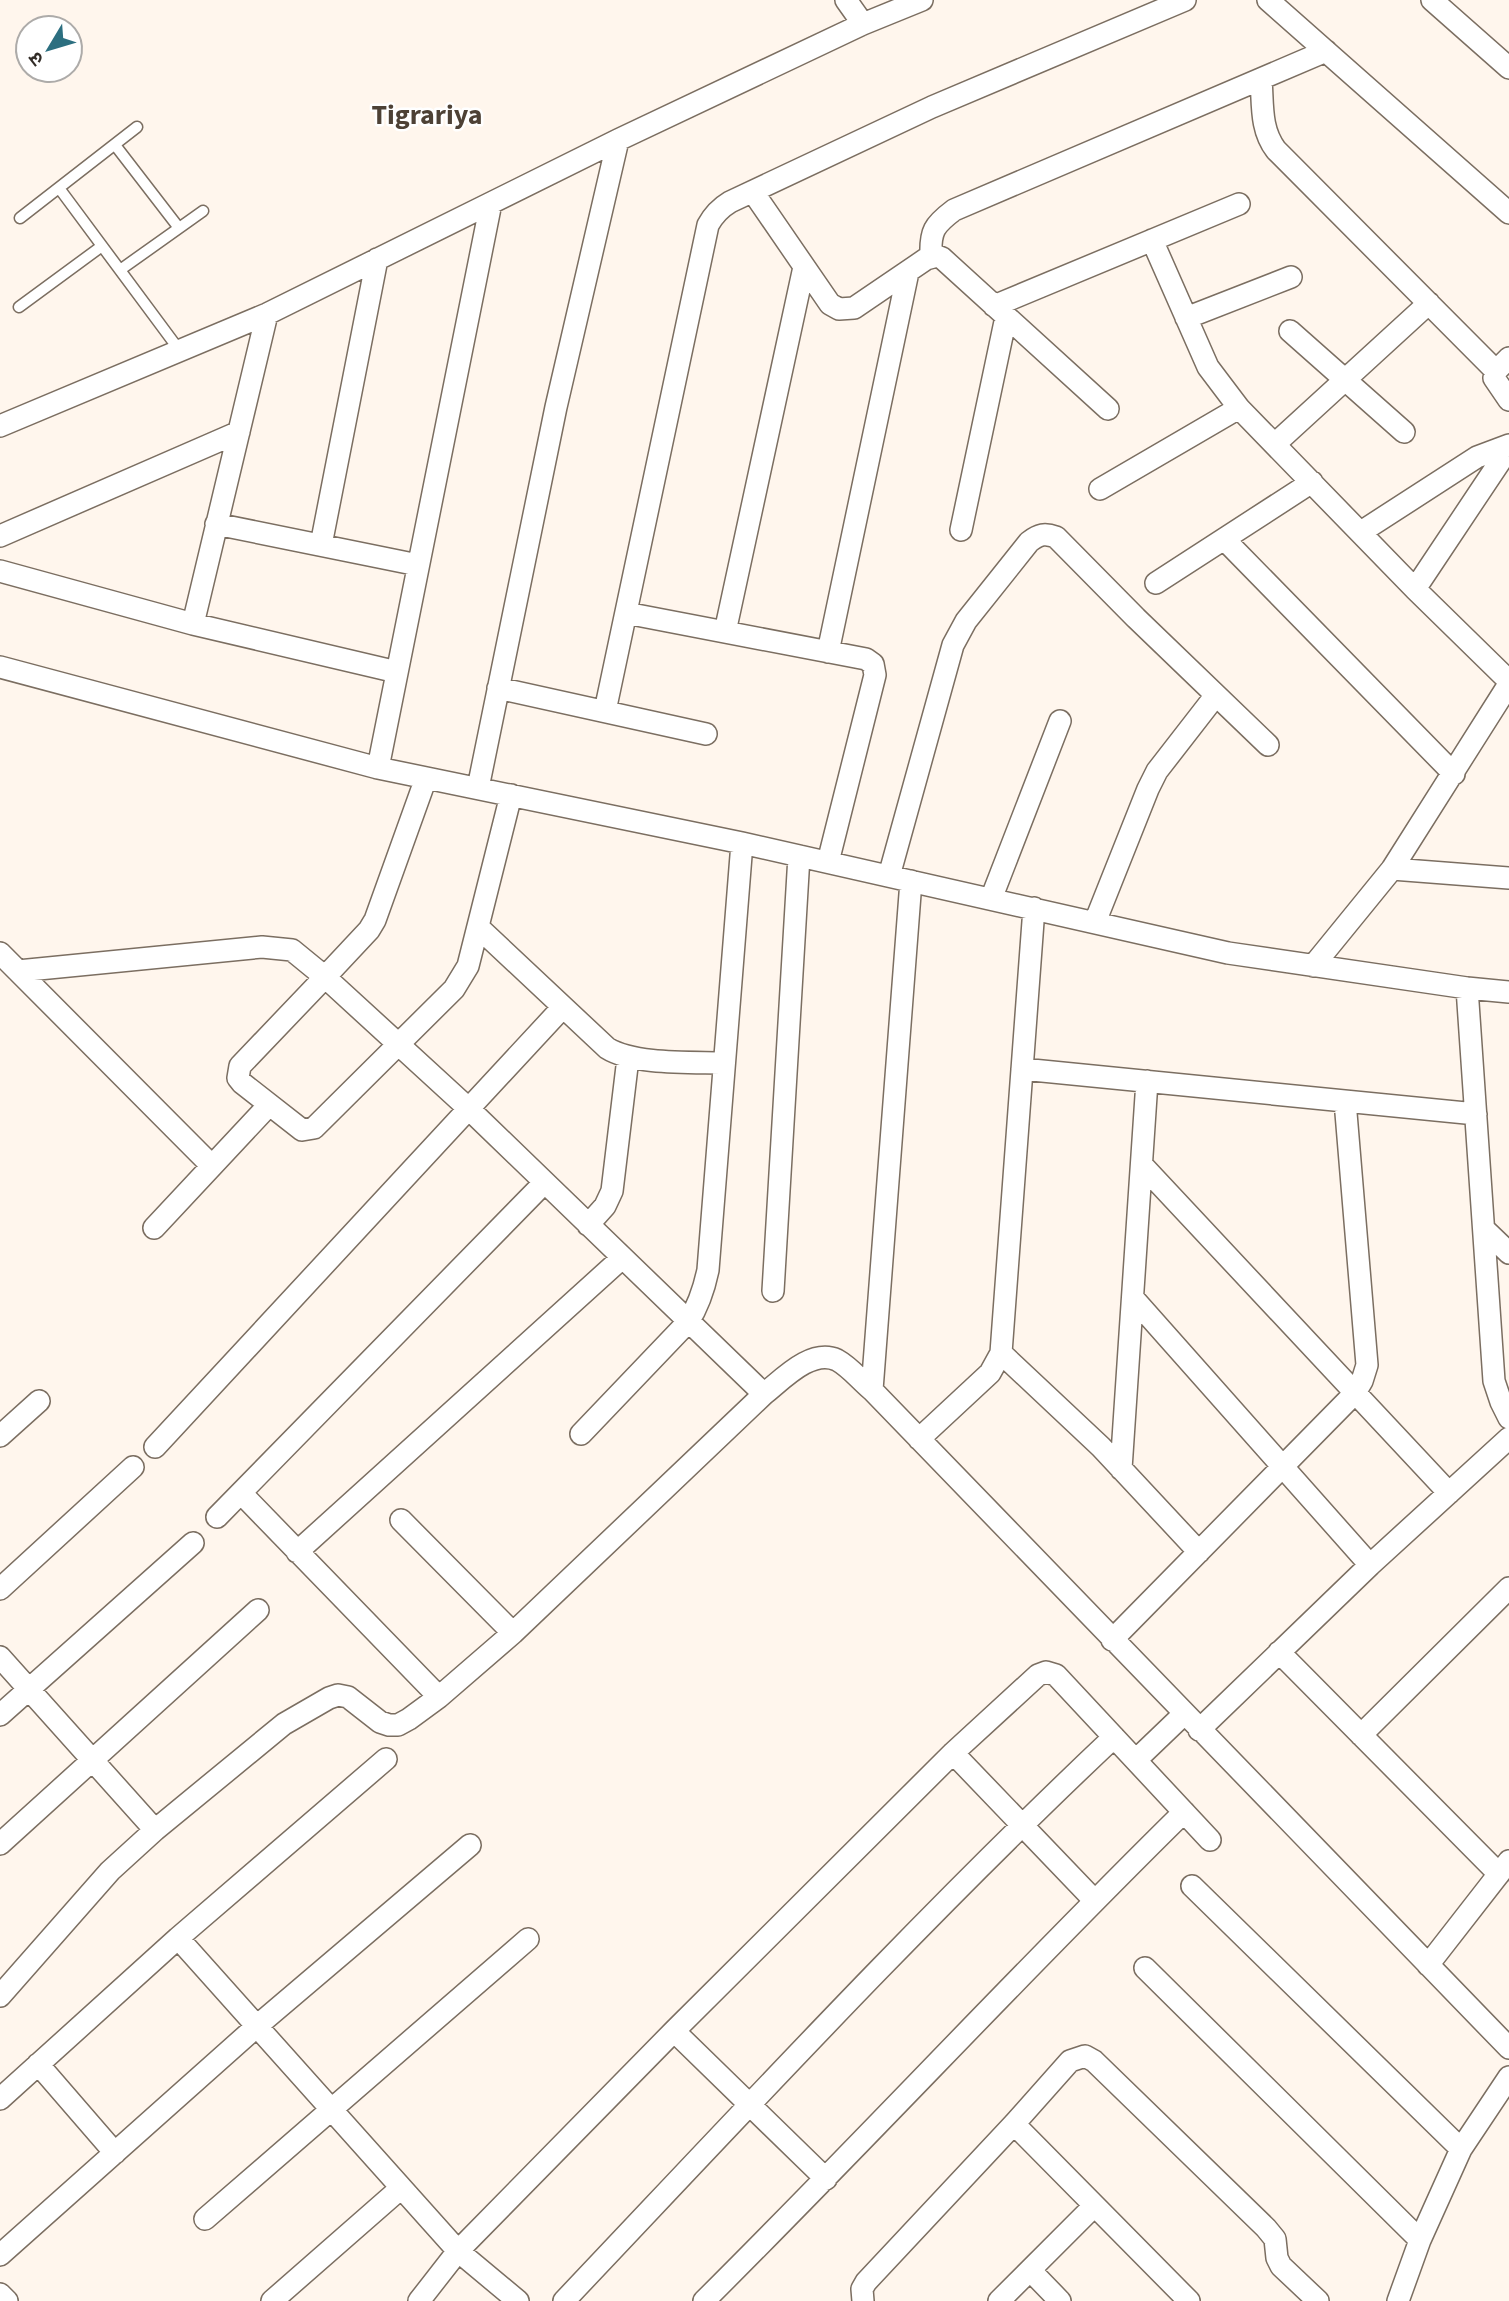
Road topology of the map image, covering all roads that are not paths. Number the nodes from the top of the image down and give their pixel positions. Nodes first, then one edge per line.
1 (846, 0) edge
2 (922, 0) edge
3 (1185, 0) edge
4 (1268, 0) edge
5 (1442, 2) edge
6 (863, 24) junction
7 (1326, 51) junction
8 (1509, 68) edge
9 (1261, 79) junction
10 (137, 127) dead end
11 (618, 140) junction
12 (115, 145) junction
13 (59, 188) junction
14 (752, 192) junction
15 (491, 203) junction
16 (1239, 204) dead end
17 (203, 212) dead end
18 (1509, 213) edge
19 (20, 218) dead end
20 (179, 228) junction
21 (1152, 240) junction
22 (102, 246) junction
23 (931, 256) junction
24 (377, 259) junction
25 (804, 267) junction
26 (120, 270) junction
27 (908, 272) junction
28 (1291, 277) dead end
29 (1429, 303) junction
30 (19, 307) dead end
31 (1000, 312) junction
32 (267, 314) junction
33 (1186, 318) junction
34 (1290, 331) dead end
35 (180, 351) junction
36 (1503, 364) edge
37 (1345, 380) junction
38 (1509, 400) edge
39 (1239, 408) junction
40 (1108, 409) dead end
41 (0, 426) edge
42 (239, 432) junction
43 (1404, 432) dead end
44 (1275, 444) junction
45 (1509, 447) edge
46 (1312, 482) junction
47 (1100, 489) dead end
48 (216, 524) junction
49 (961, 530) dead end
50 (1360, 532) junction
51 (0, 536) edge
52 (1224, 539) junction
53 (321, 545) junction
54 (418, 565) junction
55 (0, 571) edge
56 (1156, 583) dead end
57 (1415, 589) junction
58 (626, 613) junction
59 (192, 624) junction
60 (725, 632) junction
61 (828, 652) junction
62 (0, 667) edge
63 (397, 672) junction
64 (1509, 683) edge
65 (498, 688) junction
66 (1216, 695) junction
67 (605, 711) junction
68 (1060, 721) dead end
69 (706, 734) dead end
70 (1268, 744) dead end
71 (378, 768) junction
72 (1454, 774) junction
73 (426, 778) junction
74 (478, 788) junction
75 (511, 795) junction
76 (742, 843) junction
77 (799, 856) junction
78 (1509, 859) edge
79 (828, 862) junction
80 (1392, 869) junction
81 (889, 876) junction
82 (1503, 878) edge
83 (911, 881) junction
84 (991, 899) junction
85 (1034, 908) junction
86 (1095, 922) junction
87 (478, 927) junction
88 (0, 953) edge
89 (1313, 966) junction
90 (18, 971) junction
91 (325, 977) junction
92 (1467, 988) junction
93 (1509, 992) edge
94 (564, 1007) junction
95 (399, 1044) junction
96 (628, 1058) junction
97 (724, 1063) junction
98 (1021, 1069) junction
99 (1147, 1081) junction
100 (1345, 1101) junction
101 (269, 1105) junction
102 (469, 1109) junction
103 (1476, 1114) junction
104 (1142, 1165) junction
105 (212, 1166) junction
106 (544, 1183) junction
107 (588, 1225) junction
108 (154, 1228) dead end
109 (1484, 1229) junction
110 (1509, 1253) edge
111 (622, 1258) junction
112 (773, 1291) dead end
113 (1133, 1298) junction
114 (688, 1322) junction
115 (1001, 1353) junction
116 (872, 1390) junction
117 (1354, 1392) junction
118 (764, 1394) junction
119 (39, 1401) dead end
120 (1509, 1418) edge
121 (581, 1434) dead end
122 (0, 1436) edge
123 (1509, 1438) edge
124 (919, 1439) junction
125 (155, 1447) dead end
126 (133, 1466) dead end
127 (1283, 1466) junction
128 (1121, 1469) junction
129 (240, 1493) junction
130 (1449, 1493) junction
131 (217, 1517) dead end
132 (401, 1520) dead end
133 (193, 1543) dead end
134 (297, 1552) junction
135 (1199, 1552) junction
136 (1370, 1564) junction
137 (0, 1589) edge
138 (1505, 1601) edge
139 (257, 1609) dead end
140 (513, 1633) junction
141 (1112, 1640) junction
142 (1279, 1652) junction
143 (0, 1657) edge
144 (29, 1689) junction
145 (439, 1697) junction
146 (1184, 1714) junction
147 (0, 1715) edge
148 (1199, 1730) junction
149 (1361, 1735) junction
150 (1114, 1737) junction
151 (953, 1753) junction
152 (386, 1759) dead end
153 (93, 1760) junction
154 (1136, 1760) junction
155 (1184, 1812) junction
156 (1021, 1825) junction
157 (155, 1830) junction
158 (1210, 1840) dead end
159 (0, 1844) edge
160 (470, 1845) dead end
161 (1504, 1868) edge
162 (1192, 1886) dead end
163 (1094, 1900) junction
164 (178, 1938) junction
165 (528, 1939) dead end
166 (1428, 1965) junction
167 (1145, 1968) dead end
168 (0, 1997) edge
169 (257, 2026) junction
170 (674, 2031) junction
171 (1509, 2048) edge
172 (38, 2064) junction
173 (1509, 2077) edge
174 (0, 2099) edge
175 (750, 2105) junction
176 (331, 2109) junction
177 (1014, 2124) junction
178 (1461, 2149) junction
179 (115, 2153) junction
180 (826, 2179) junction
181 (401, 2188) junction
182 (1094, 2206) junction
183 (205, 2219) dead end
184 (1420, 2239) junction
185 (458, 2251) junction
186 (0, 2255) edge
187 (1030, 2270) junction
188 (0, 2294) edge
189 (6, 2301) edge
190 (272, 2301) edge
191 (419, 2301) edge
192 (518, 2301) edge
193 (564, 2301) edge
194 (704, 2301) edge
195 (863, 2301) edge
196 (999, 2301) edge
197 (1060, 2301) edge
198 (1189, 2301) edge
199 (1318, 2301) edge
200 (1398, 2301) edge

1 - 6 street
2 - 6 street
3 - 14 street
4 - 7 street
5 - 8 street
6 - 11 street
7 - 9 street
7 - 18 street
9 - 23 street
9 - 29 street
10 - 12 lane
11 - 15 street
11 - 65 street
12 - 13 lane
12 - 20 lane
13 - 19 lane
13 - 22 lane
14 - 25 street
14 - 58 street
15 - 24 street
15 - 54 street
16 - 21 street
17 - 20 lane
20 - 26 lane
21 - 31 street
21 - 33 street
22 - 26 lane
22 - 30 lane
23 - 27 street
23 - 31 street
24 - 32 street
24 - 53 street
25 - 27 street
25 - 60 street
26 - 35 lane
27 - 61 street
28 - 33 street
29 - 36 street
29 - 37 street
31 - 40 street
31 - 49 street
32 - 35 street
32 - 42 street
33 - 39 street
34 - 37 street
35 - 41 street
36 - 38 street
37 - 43 street
37 - 44 street
39 - 44 street
39 - 47 street
42 - 48 street
42 - 51 street
44 - 46 street
45 - 50 street
45 - 57 street
46 - 50 street
46 - 52 street
48 - 53 street
48 - 59 street
50 - 57 street
52 - 56 street
52 - 72 street
53 - 54 street
54 - 63 street
55 - 59 street
57 - 64 street
58 - 60 street
58 - 67 street
59 - 63 street
60 - 61 street
61 - 79 street
62 - 71 street
63 - 71 street
64 - 72 street
65 - 67 street
65 - 74 street
66 - 70 street
66 - 81 street
66 - 86 street
67 - 69 street
68 - 84 street
71 - 73 street
72 - 80 street
73 - 74 street
73 - 91 street
74 - 75 street
75 - 76 street
75 - 87 street
76 - 77 street
76 - 97 street
77 - 79 street
77 - 112 street
78 - 82 street
79 - 81 street
80 - 82 street
80 - 89 street
81 - 83 street
83 - 84 street
83 - 116 street
84 - 85 street
85 - 86 street
85 - 98 street
86 - 89 street
87 - 94 street
87 - 95 street
88 - 90 street
89 - 92 street
90 - 91 street
90 - 105 street
91 - 95 street
91 - 101 street
92 - 93 street
92 - 103 street
94 - 96 street
94 - 102 street
95 - 101 street
95 - 102 street
96 - 97 street
96 - 107 street
97 - 114 street
98 - 99 street
98 - 115 street
99 - 100 street
99 - 104 street
100 - 103 street
100 - 117 street
101 - 105 street
102 - 106 street
102 - 125 street
103 - 109 street
104 - 113 street
104 - 117 street
105 - 108 street
106 - 107 street
106 - 129 street
107 - 111 street
109 - 110 street
109 - 120 street
111 - 114 street
111 - 134 street
113 - 127 street
113 - 128 street
114 - 118 street
114 - 121 street
115 - 124 street
115 - 128 street
116 - 118 street
116 - 124 street
117 - 127 street
117 - 130 street
118 - 140 street
119 - 122 street
123 - 130 street
124 - 141 street
126 - 137 street
127 - 135 street
127 - 136 street
128 - 135 street
129 - 131 street
129 - 134 street
130 - 136 street
132 - 140 street
133 - 144 street
134 - 145 street
135 - 141 street
136 - 142 street
138 - 149 street
139 - 153 street
140 - 145 street
141 - 146 street
142 - 148 street
142 - 149 street
143 - 144 street
144 - 147 street
144 - 153 street
145 - 157 street
146 - 148 street
146 - 154 street
148 - 166 street
149 - 161 street
150 - 151 street
150 - 154 street
150 - 156 street
151 - 156 street
151 - 170 street
152 - 164 street
153 - 157 street
153 - 159 street
154 - 155 street
155 - 158 street
155 - 163 street
156 - 163 street
156 - 175 street
157 - 168 street
160 - 169 street
161 - 166 street
162 - 178 street
163 - 180 street
164 - 169 street
164 - 172 street
165 - 176 street
166 - 171 street
167 - 184 street
169 - 176 street
169 - 179 street
170 - 175 street
170 - 185 street
172 - 174 street
172 - 179 street
173 - 178 street
175 - 180 street
175 - 193 street
176 - 181 street
176 - 183 street
177 - 182 street
177 - 195 street
177 - 199 street
178 - 184 street
179 - 186 street
180 - 194 street
181 - 185 street
181 - 190 street
182 - 187 street
182 - 198 street
184 - 200 street
185 - 191 street
185 - 192 street
187 - 196 street
187 - 197 street
188 - 189 street

